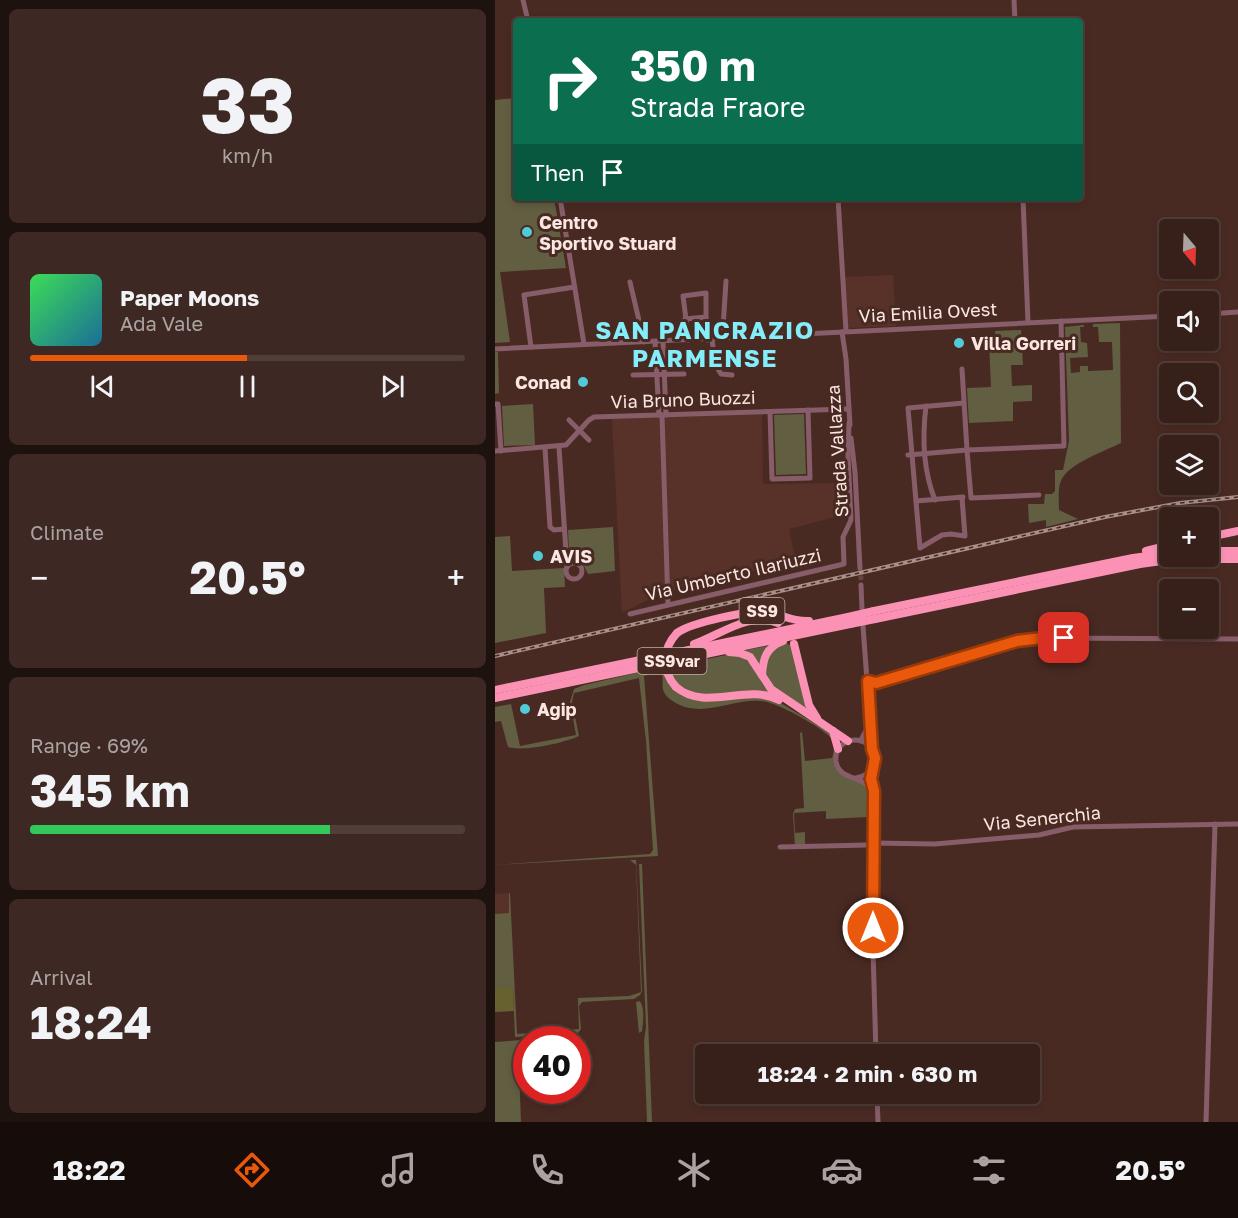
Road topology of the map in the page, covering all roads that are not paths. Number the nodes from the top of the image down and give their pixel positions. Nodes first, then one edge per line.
1 (523, 0) edge
2 (1014, 0) edge
3 (527, 18) edge
4 (1014, 18) edge
5 (561, 201) edge
6 (838, 201) edge
7 (1023, 201) edge
8 (726, 281) dead end
9 (630, 282) dead end
10 (575, 287) junction
11 (1238, 312) edge
12 (1219, 313) edge
13 (1159, 317) edge
14 (706, 318) junction
15 (686, 321) junction
16 (1061, 321) junction
17 (1028, 322) junction
18 (723, 328) dead end
19 (844, 331) junction
20 (688, 340) junction
21 (710, 340) junction
22 (644, 342) junction
23 (655, 342) junction
24 (663, 342) junction
25 (584, 344) junction
26 (531, 347) junction
27 (495, 349) edge
28 (962, 369) dead end
29 (657, 374) junction
30 (665, 374) junction
31 (684, 374) dead end
32 (633, 375) dead end
33 (732, 375) dead end
34 (964, 403) junction
35 (495, 404) edge
36 (926, 406) junction
37 (848, 409) junction
38 (808, 410) junction
39 (770, 411) junction
40 (662, 415) junction
41 (569, 420) dead end
42 (849, 423) junction
43 (579, 431) junction
44 (589, 440) dead end
45 (559, 447) junction
46 (545, 448) junction
47 (967, 450) junction
48 (498, 451) edge
49 (924, 454) junction
50 (910, 455) junction
51 (560, 471) junction
52 (547, 472) junction
53 (1039, 495) dead end
54 (971, 497) junction
55 (961, 498) junction
56 (562, 500) junction
57 (935, 500) junction
58 (549, 501) junction
59 (916, 501) junction
60 (564, 529) junction
61 (1238, 531) edge
62 (1219, 535) edge
63 (1159, 547) edge
64 (1219, 551) edge
65 (1238, 551) edge
66 (1159, 554) edge
67 (566, 556) junction
68 (1238, 559) edge
69 (573, 563) junction
70 (567, 567) junction
71 (860, 568) tunnel mouth
72 (1082, 568) junction
73 (861, 582) tunnel mouth
74 (668, 605) junction
75 (862, 609) dead end
76 (630, 614) dead end
77 (874, 615) junction
78 (849, 620) junction
79 (778, 623) dead end
80 (863, 626) dead end
81 (833, 627) junction
82 (1238, 639) edge
83 (794, 644) dead end
84 (677, 652) junction
85 (654, 665) junction
86 (762, 676) junction
87 (868, 681) junction
88 (495, 690) edge
89 (495, 698) edge
90 (821, 722) junction
91 (871, 722) junction
92 (833, 730) junction
93 (861, 740) junction
94 (848, 741) junction
95 (838, 749) junction
96 (872, 749) junction
97 (873, 767) junction
98 (856, 778) junction
99 (873, 797) junction
100 (1215, 824) junction
101 (1238, 824) edge
102 (873, 843) junction
103 (780, 847) dead end
104 (876, 1044) edge
105 (877, 1104) edge
106 (877, 1122) edge
107 (1206, 1122) edge

1 - 3 street
2 - 4 street
5 - 10 street
6 - 19 street, Strada Vallazza
7 - 17 street
8 - 18 street
9 - 22 street
10 - 25 street
10 - 26 street
11 - 12 street
13 - 16 street, Via Emilia Ovest
14 - 15 street
14 - 15 street
14 - 21 street
15 - 20 street
16 - 17 street, Via Emilia Ovest
16 - 47 street
17 - 19 street, Via Emilia Ovest
19 - 21 street, Via Emilia Ovest
19 - 37 street, Strada Vallazza
20 - 21 street, Via Emilia Ovest
20 - 24 street, Via Emilia Ovest
21 - 33 street
22 - 23 street, Via Emilia Ovest
22 - 25 street, Via Emilia Ovest
23 - 24 street, Via Emilia Ovest
23 - 29 street
24 - 30 street
25 - 26 street, Via Emilia Ovest
26 - 27 street, Via Emilia Ovest
28 - 34 street
29 - 30 street
29 - 32 street
29 - 40 street
30 - 31 street
30 - 40 street
34 - 36 street
34 - 47 street
35 - 48 street
36 - 49 street
36 - 50 street
37 - 38 street, Via Bruno Buozzi
37 - 42 street, Strada Vallazza
38 - 39 street, Via Bruno Buozzi
38 - 39 street
39 - 40 street, Via Bruno Buozzi
40 - 43 street, Via Bruno Buozzi
40 - 74 street
41 - 43 street
42 - 71 street, Strada Vallazza
42 - 74 street, Via Umberto Ilariuzzi
43 - 44 street
43 - 45 street, Via Bruno Buozzi
45 - 46 street
45 - 51 street
46 - 48 street
46 - 52 street
47 - 49 street
47 - 54 street
49 - 50 street
49 - 57 street
50 - 59 street
51 - 52 street
51 - 56 street
52 - 58 street
53 - 54 street
54 - 55 street
55 - 57 street
55 - 59 street
56 - 58 street
56 - 60 street
57 - 59 street
58 - 60 street
60 - 67 street
61 - 62 highway
63 - 72 highway
64 - 65 highway
66 - 72 highway
67 - 69 street
67 - 70 street
68 - 77 highway
69 - 70 street
69 - 70 street
72 - 77 highway
73 - 75 street
74 - 76 street, Via Umberto Ilariuzzi
77 - 78 highway, SS9var, bridge
78 - 81 highway, SS9var
78 - 84 highway, SS9var
78 - 90 highway, SS9, bridge
79 - 84 highway, SS9
80 - 87 street
81 - 85 highway, SS9var
81 - 86 highway, SS9
82 - 87 street
83 - 90 highway, SS9
84 - 88 highway, SS9var
85 - 86 highway, SS9
85 - 89 highway, SS9var
86 - 90 highway, SS9
87 - 91 street
90 - 92 highway, SS9
91 - 93 street
91 - 96 street
92 - 94 highway, SS9
92 - 95 highway
93 - 94 street
93 - 96 street
94 - 95 street
95 - 98 street
96 - 97 street
97 - 98 street
97 - 99 street
98 - 99 street
99 - 102 street
100 - 101 street, Via Senerchia
100 - 102 street, Via Senerchia
100 - 107 street
102 - 103 street, Via Senerchia
102 - 104 street
105 - 106 street

